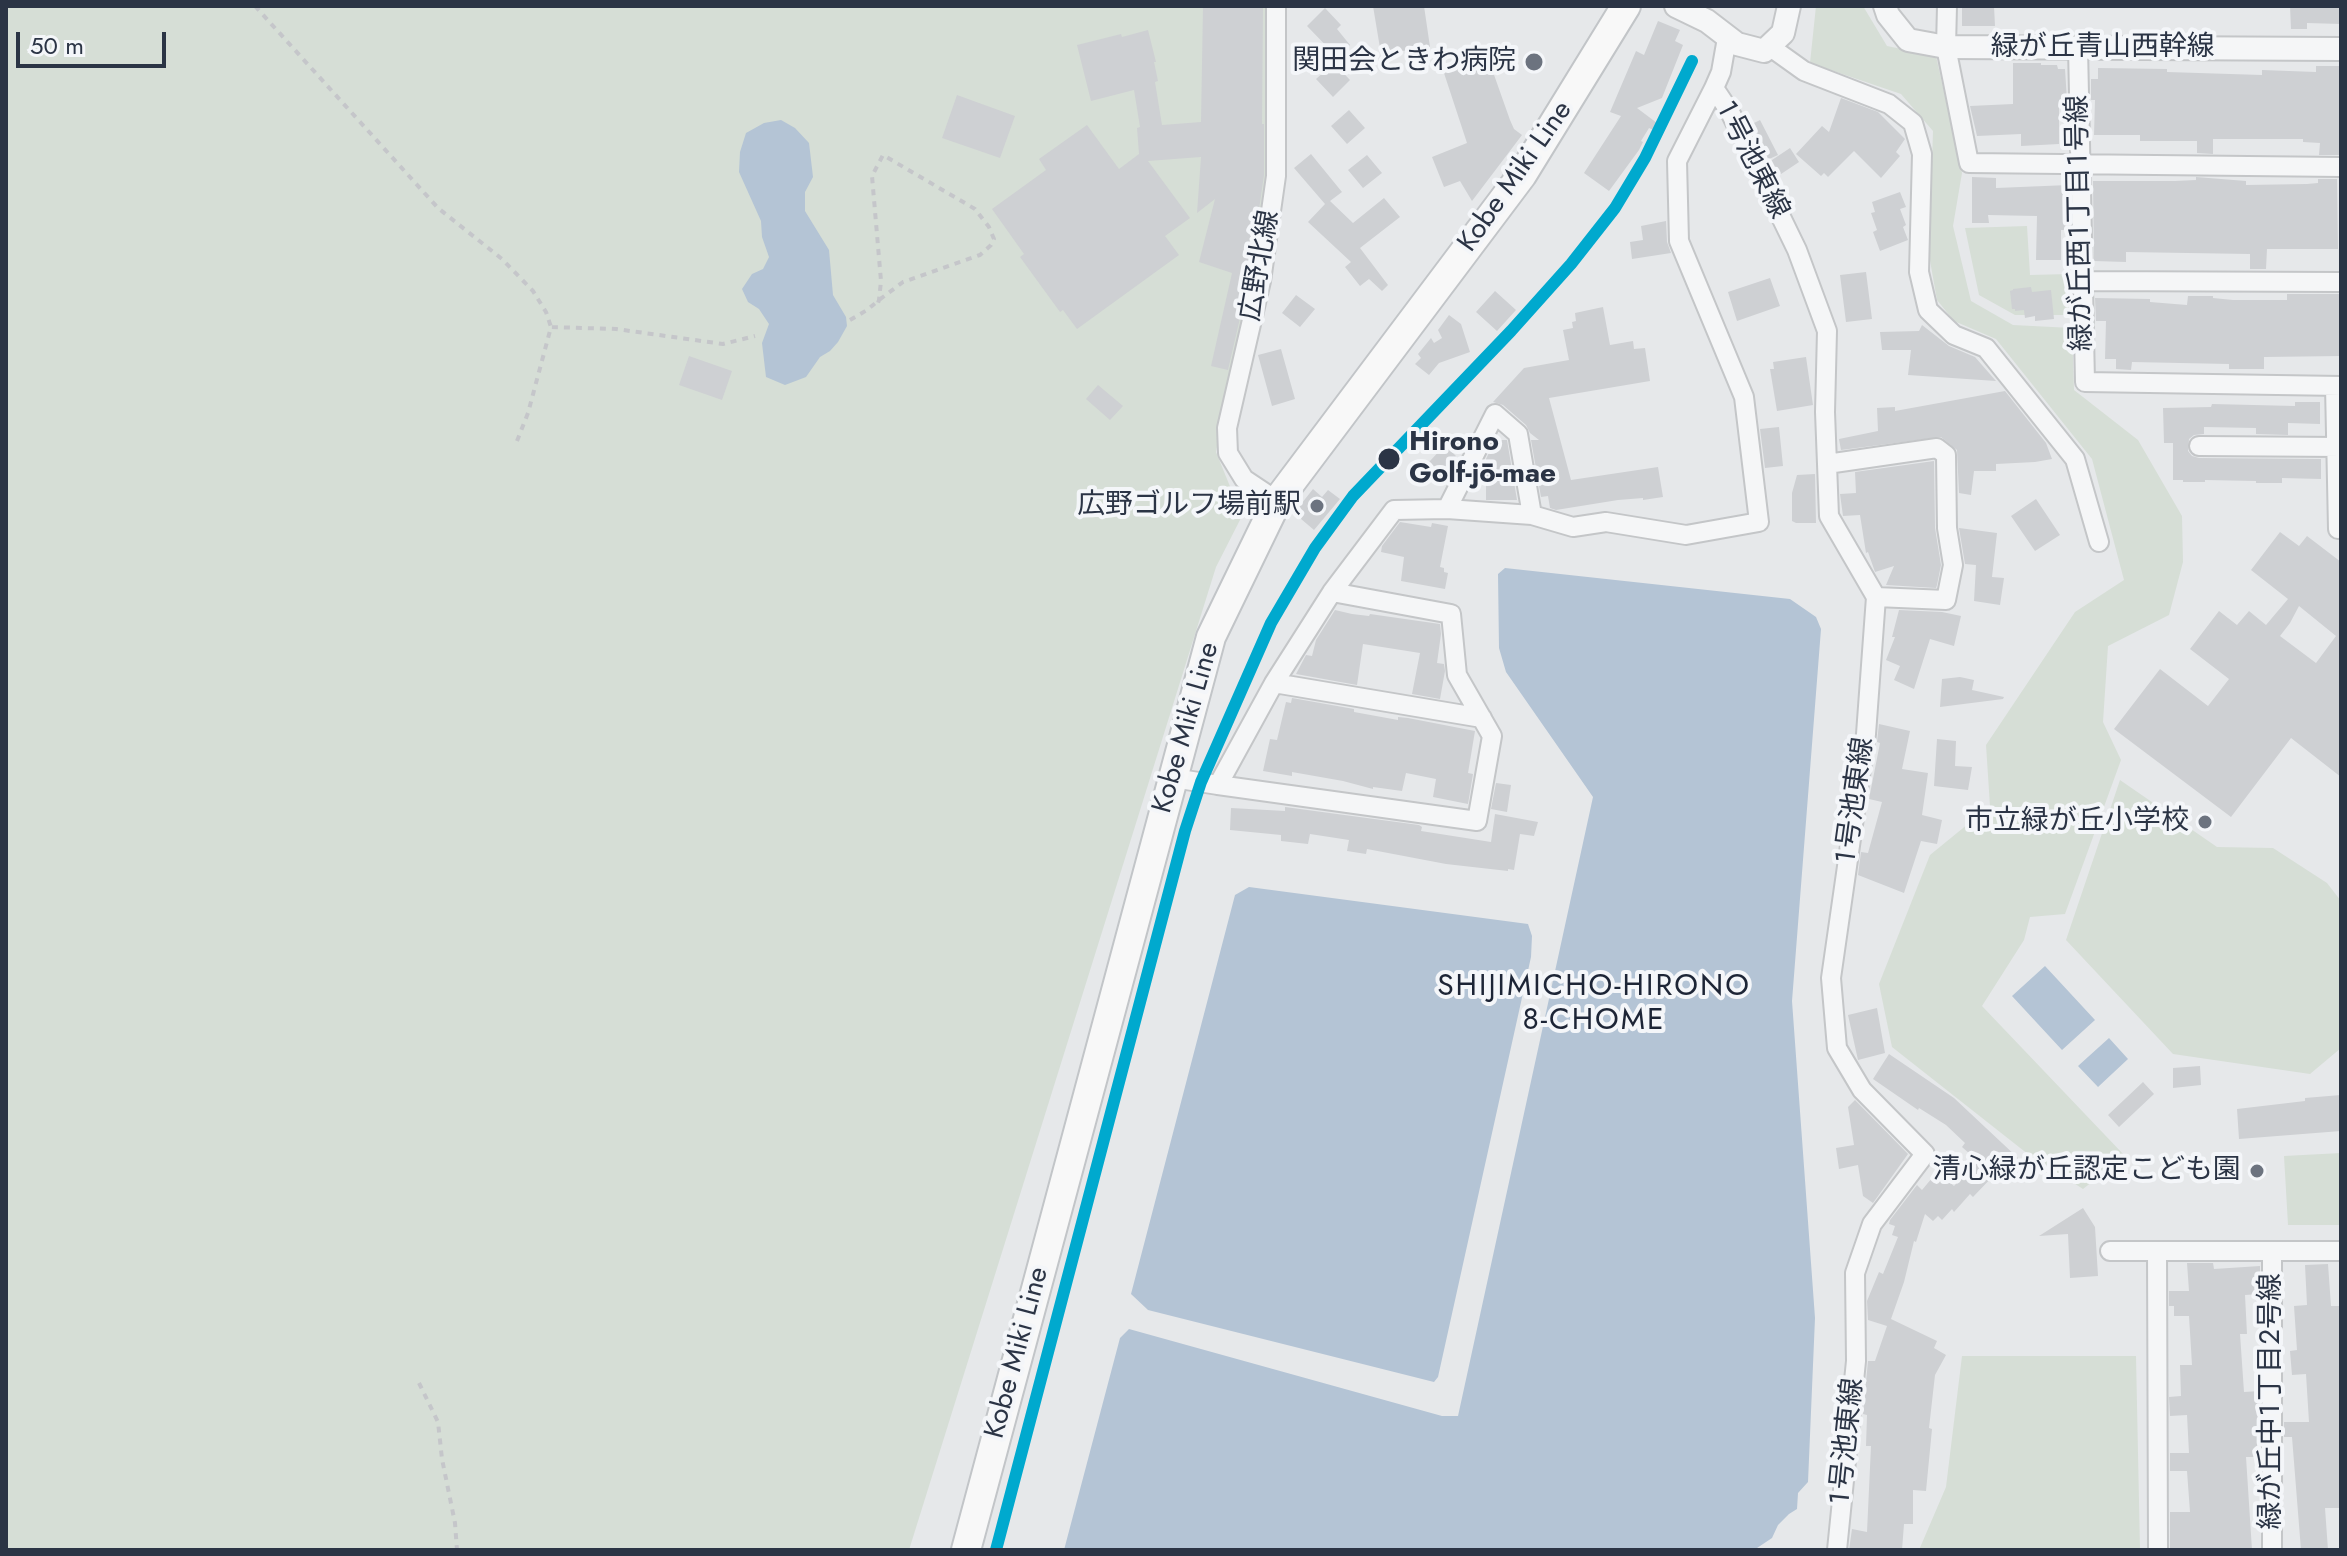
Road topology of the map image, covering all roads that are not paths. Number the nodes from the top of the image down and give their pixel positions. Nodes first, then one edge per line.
1 (1276, 6) edge
2 (1626, 6) edge
3 (1676, 6) edge
4 (1789, 6) edge
5 (1885, 6) edge
6 (1947, 6) edge
7 (1727, 38) junction
8 (1769, 46) junction
9 (1946, 47) junction
10 (2078, 47) junction
11 (2341, 49) edge
12 (1714, 88) junction
13 (2080, 164) junction
14 (2341, 167) edge
15 (2082, 281) junction
16 (2341, 282) edge
17 (2338, 386) edge
18 (2199, 446) dead end
19 (2338, 447) edge
20 (1827, 464) junction
21 (1277, 501) junction
22 (1447, 509) junction
23 (1532, 515) junction
24 (2338, 529) dead end
25 (2099, 542) dead end
26 (1332, 592) junction
27 (1876, 597) junction
28 (1274, 683) junction
29 (1482, 718) junction
30 (1173, 778) junction
31 (1218, 785) junction
32 (2110, 1251) dead end
33 (2157, 1251) junction
34 (2341, 1251) edge
35 (2272, 1252) junction
36 (966, 1550) edge
37 (1837, 1550) edge
38 (2158, 1550) edge
39 (2272, 1550) edge

1 - 21 street, 広野北線
2 - 21 main road, Kobe Miki Line
3 - 7 street
4 - 8 street
5 - 9 street, 緑が丘青山西幹線
6 - 9 street
7 - 8 street
7 - 12 street, １号池東線
8 - 25 street
9 - 10 street, 緑が丘青山西幹線
9 - 13 street
10 - 11 street, 緑が丘青山西幹線
10 - 13 street, 緑が丘西１丁目１号線
12 - 20 street, １号池東線
12 - 23 street
13 - 14 street
13 - 15 street, 緑が丘西１丁目１号線
15 - 16 street
15 - 17 street, 緑が丘西１丁目１号線
17 - 19 street
18 - 19 street
19 - 24 street
20 - 27 street, １号池東線
20 - 27 street
21 - 30 main road, Kobe Miki Line
22 - 23 street
22 - 23 street
22 - 26 street
26 - 28 street
26 - 29 street
27 - 37 street, １号池東線
28 - 29 street
28 - 31 street
29 - 31 street
30 - 31 street
30 - 36 main road, Kobe Miki Line
32 - 33 street
33 - 35 street
33 - 38 street
34 - 35 street
35 - 39 street, 緑が丘中１丁目２号線

